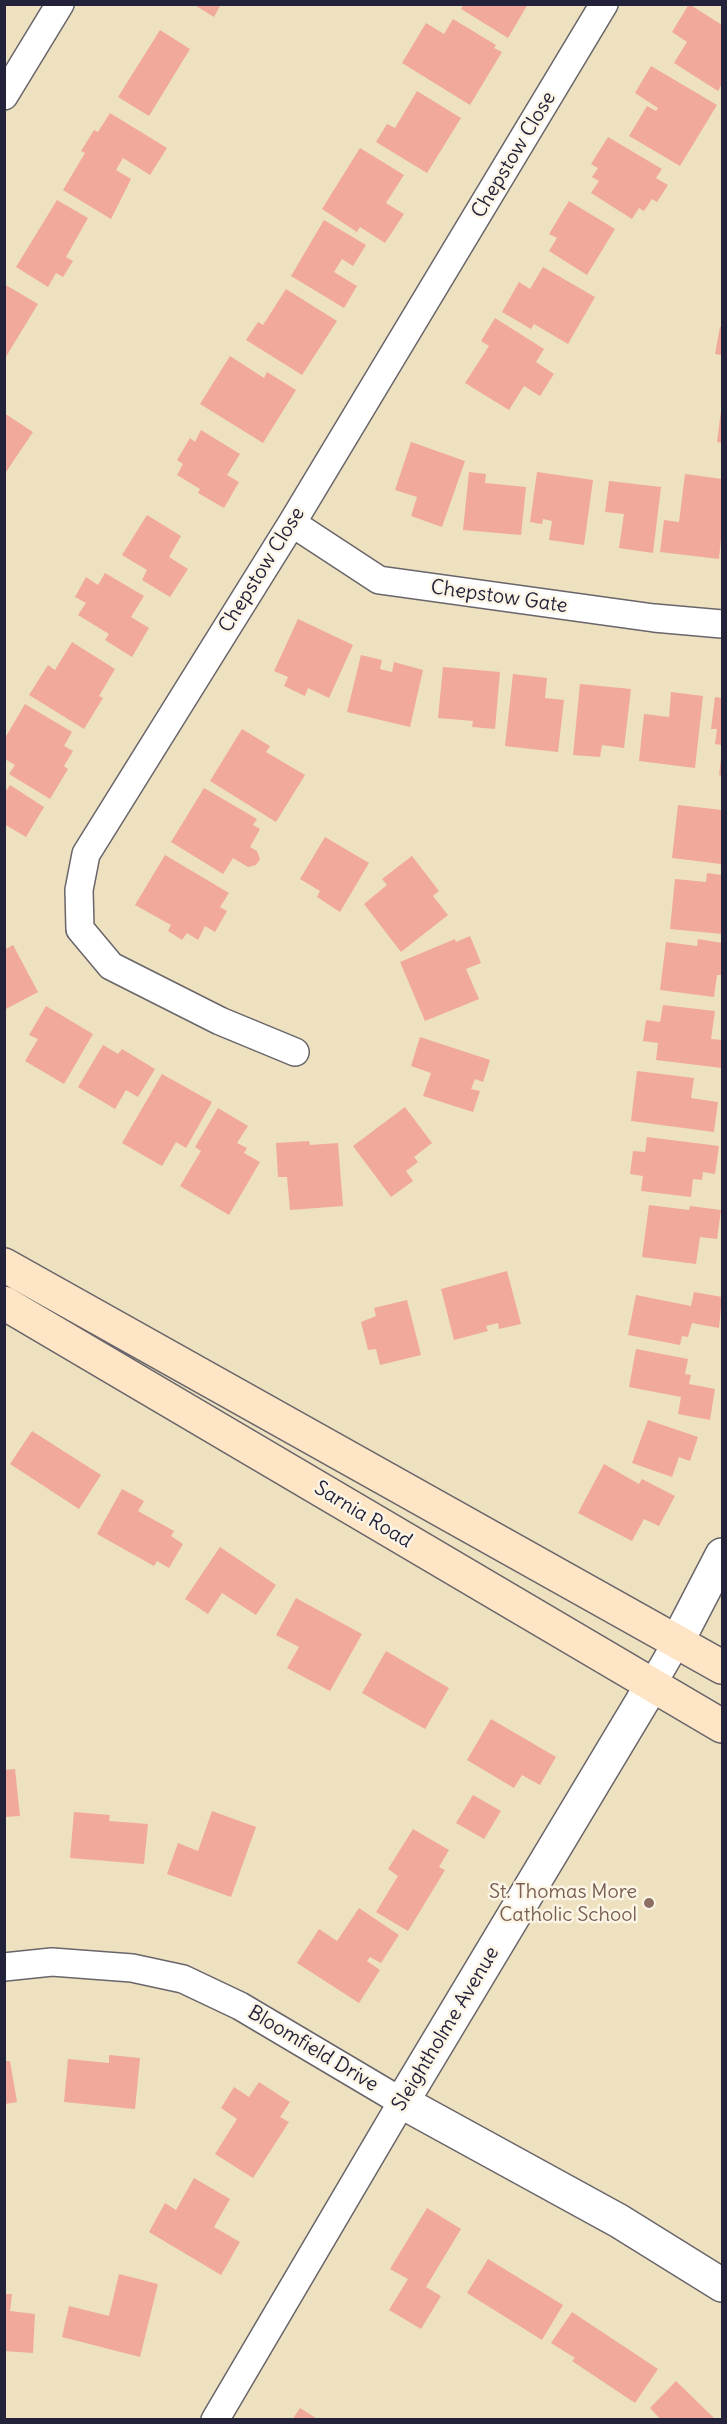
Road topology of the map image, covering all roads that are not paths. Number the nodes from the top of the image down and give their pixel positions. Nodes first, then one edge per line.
1 (60, 4) edge
2 (604, 4) edge
3 (4, 96) edge
4 (292, 523) junction
5 (723, 624) edge
6 (295, 1052) dead end
7 (4, 1265) edge
8 (4, 1303) edge
9 (723, 1555) edge
10 (678, 1640) junction
11 (723, 1667) edge
12 (652, 1685) junction
13 (723, 1726) edge
14 (4, 1967) edge
15 (402, 2102) junction
16 (723, 2285) edge
17 (215, 2420) edge

1 - 3 street
2 - 4 street, Chepstow Close
4 - 5 street, Chepstow Gate
4 - 6 street, Chepstow Close
7 - 10 main road
8 - 12 main road, Sarnia Road
9 - 10 street
10 - 11 main road
10 - 12 street, Sleightholme Avenue
12 - 13 main road, Sarnia Road
12 - 15 street, Sleightholme Avenue
14 - 15 street, Bloomfield Drive
15 - 16 street, Bloomfield Drive
15 - 17 street, Sleightholme Avenue

